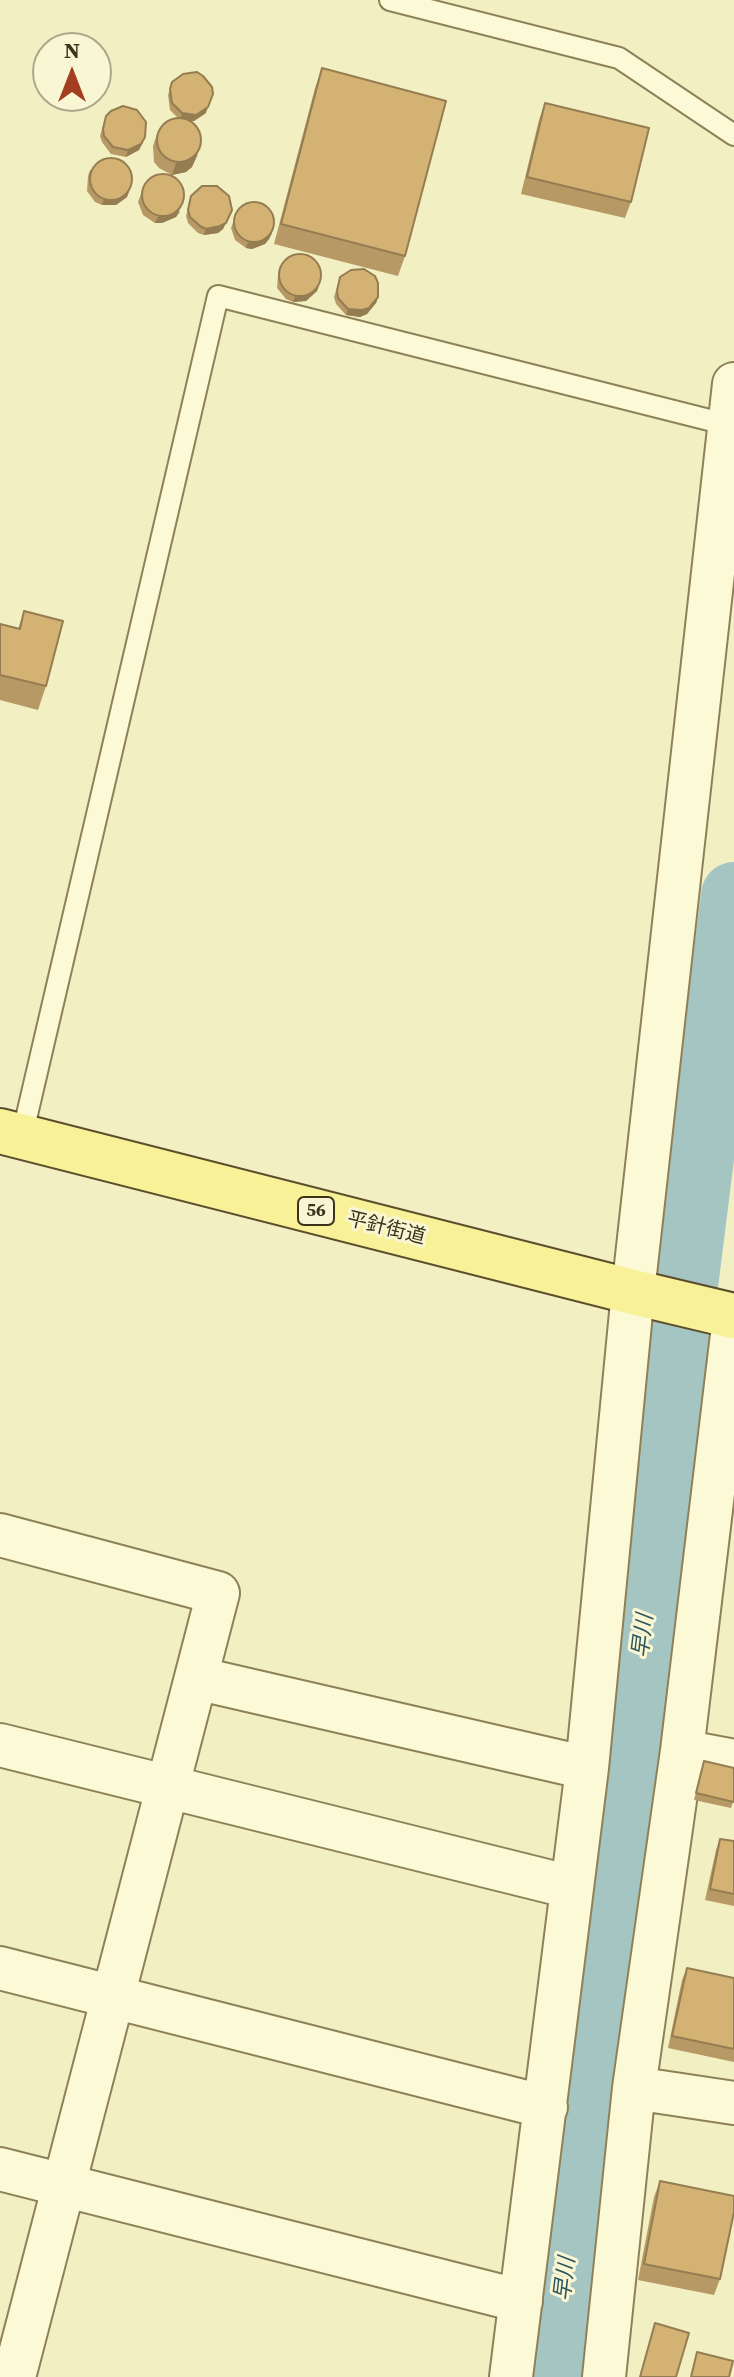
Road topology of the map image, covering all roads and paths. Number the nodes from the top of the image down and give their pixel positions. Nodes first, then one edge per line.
1 (390, 0) edge
2 (734, 135) edge
3 (734, 384) edge
4 (732, 425) edge
5 (11, 1134) edge
6 (633, 1292) junction
7 (734, 1317) edge
8 (0, 1535) edge
9 (196, 1678) junction
10 (0, 1745) edge
11 (682, 1751) junction
12 (734, 1761) edge
13 (587, 1768) junction
14 (168, 1787) junction
15 (571, 1887) junction
16 (0, 1968) edge
17 (113, 1997) junction
18 (634, 2088) junction
19 (734, 2103) edge
20 (546, 2107) junction
21 (0, 2169) edge
22 (64, 2185) junction
23 (521, 2301) junction
24 (14, 2377) edge
25 (511, 2377) edge
26 (604, 2377) edge

1 - 2 lane
3 - 4 street
4 - 5 lane
4 - 6 street
5 - 6 main road, 平針街道 / 56
6 - 7 main road, 56
6 - 13 street
7 - 11 street
8 - 9 street
9 - 13 street
9 - 14 street
10 - 14 street
11 - 12 street
11 - 18 street
13 - 15 street
14 - 15 street
14 - 17 street
15 - 20 street
16 - 17 street
17 - 20 street
17 - 22 street
18 - 19 street
18 - 26 street
20 - 23 street
21 - 22 street
22 - 23 street
22 - 24 street
23 - 25 street

